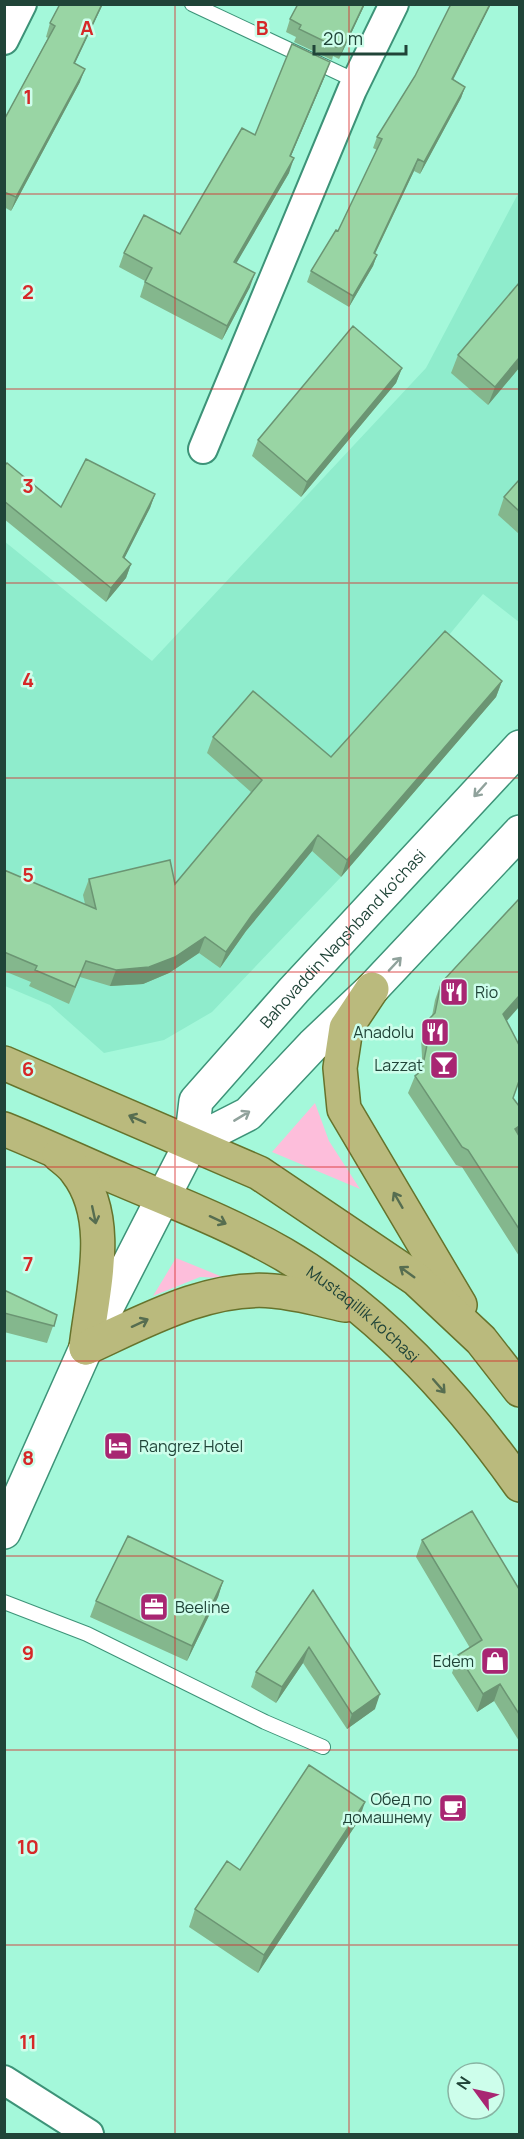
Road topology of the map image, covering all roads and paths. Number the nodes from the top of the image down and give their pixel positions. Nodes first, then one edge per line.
1 (22, 4) edge
2 (192, 4) edge
3 (394, 4) edge
4 (4, 40) edge
5 (356, 81) junction
6 (203, 448) dead end
7 (519, 747) edge
8 (519, 832) edge
9 (372, 989) junction
10 (4, 1063) edge
11 (4, 1129) edge
12 (190, 1143) junction
13 (54, 1150) junction
14 (164, 1196) junction
15 (362, 1309) junction
16 (481, 1340) junction
17 (87, 1348) junction
18 (519, 1390) edge
19 (519, 1485) edge
20 (4, 1532) edge
21 (4, 1602) edge
22 (323, 1747) dead end
23 (4, 2080) edge
24 (89, 2134) edge

1 - 4 street
2 - 5 lane
3 - 5 street
5 - 6 street
7 -> 12 main road, Bahovaddin Naqshband ko'chasi
9 -> 8 main road
12 -> 9 main road
16 -> 9 main road
12 -> 10 main road
11 - 13 main road, Mustaqillik ko'chasi
12 - 14 main road, Bahovaddin Naqshband ko'chasi
16 -> 12 main road
13 - 14 main road, Mustaqillik ko'chasi
13 -> 17 main road
14 -> 15 main road, Mustaqillik ko'chasi
14 - 17 main road, Bahovaddin Naqshband ko'chasi
17 -> 15 main road
15 -> 19 main road, Mustaqillik ko'chasi
16 - 18 main road
17 - 20 main road, Bahovaddin Naqshband ko'chasi
21 - 22 lane
23 - 24 street

